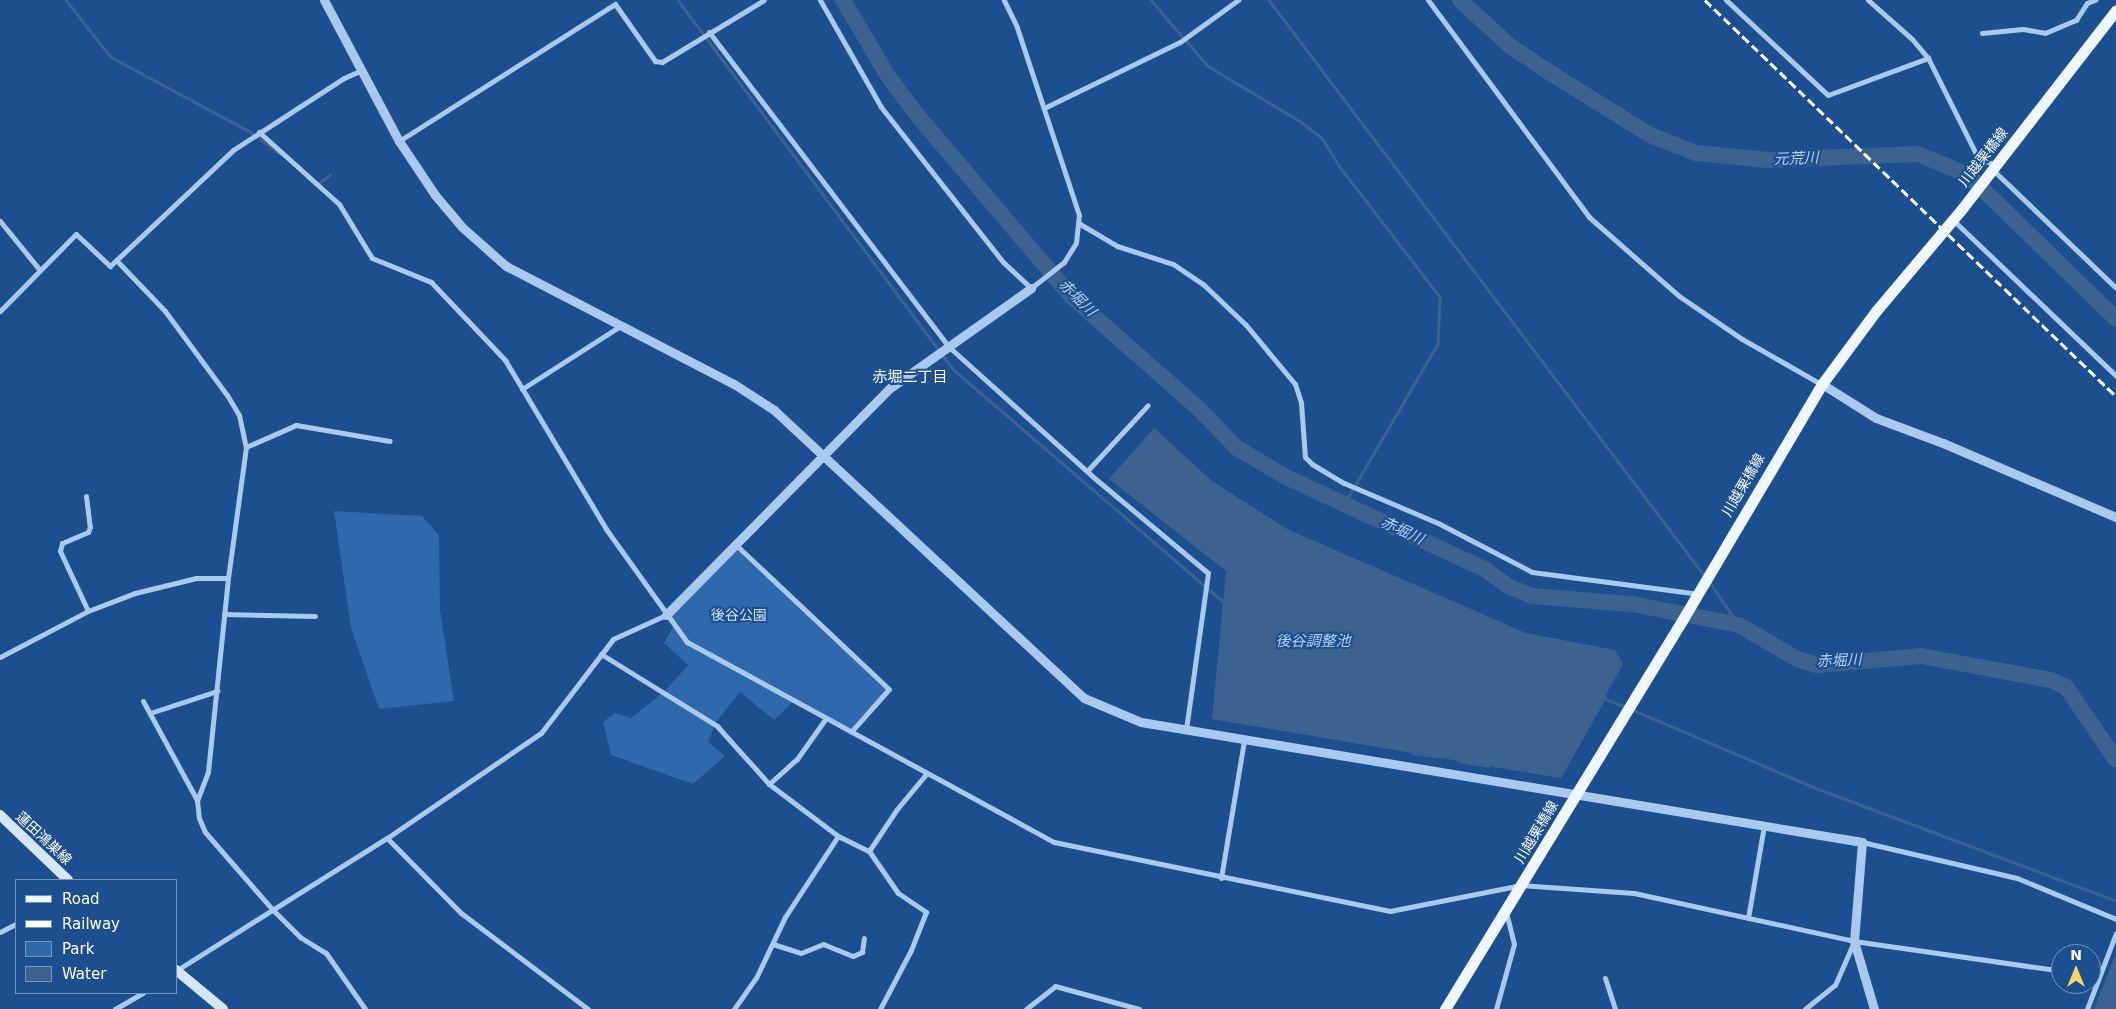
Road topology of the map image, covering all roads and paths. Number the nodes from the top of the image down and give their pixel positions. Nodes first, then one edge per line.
1 (324, 0) edge
2 (764, 0) edge
3 (820, 0) edge
4 (1004, 0) edge
5 (1238, 0) edge
6 (1428, 0) edge
7 (1726, 0) edge
8 (1868, 0) edge
9 (2095, 0) edge
10 (2116, 10) edge
11 (709, 32) junction
12 (1982, 33) dead end
13 (1928, 58) junction
14 (362, 70) junction
15 (1044, 108) junction
16 (259, 132) junction
17 (399, 142) junction
18 (1993, 169) junction
19 (1953, 220) junction
20 (0, 221) edge
21 (1080, 224) junction
22 (117, 261) junction
23 (39, 270) junction
24 (1030, 288) junction
25 (2116, 288) edge
26 (0, 311) edge
27 (620, 326) junction
28 (949, 347) junction
29 (2116, 376) edge
30 (1822, 384) junction
31 (522, 388) junction
32 (1148, 405) dead end
33 (390, 441) dead end
34 (246, 447) junction
35 (825, 456) junction
36 (1088, 470) junction
37 (86, 496) dead end
38 (2116, 518) edge
39 (736, 545) junction
40 (228, 578) junction
41 (1696, 597) junction
42 (88, 611) junction
43 (224, 614) junction
44 (666, 615) junction
45 (315, 616) dead end
46 (601, 654) junction
47 (0, 657) edge
48 (216, 691) junction
49 (143, 701) dead end
50 (150, 713) junction
51 (826, 718) junction
52 (1186, 730) junction
53 (851, 732) junction
54 (1244, 740) junction
55 (927, 773) junction
56 (769, 784) junction
57 (1576, 794) junction
58 (197, 800) junction
59 (0, 815) edge
60 (1764, 825) junction
61 (838, 836) junction
62 (387, 838) junction
63 (1862, 842) junction
64 (869, 851) junction
65 (1221, 878) junction
66 (67, 879) edge
67 (1522, 885) junction
68 (272, 909) junction
69 (1505, 910) junction
70 (1748, 918) junction
71 (2116, 919) edge
72 (15, 924) edge
73 (0, 932) edge
74 (2116, 934) edge
75 (864, 938) dead end
76 (1854, 941) junction
77 (773, 944) junction
78 (178, 969) edge
79 (2051, 970) edge
80 (178, 971) edge
81 (2101, 971) edge
82 (1605, 978) dead end
83 (141, 994) edge
84 (2092, 994) edge
85 (115, 1009) edge
86 (223, 1009) edge
87 (365, 1009) edge
88 (588, 1009) edge
89 (734, 1009) edge
90 (880, 1009) edge
91 (1026, 1009) edge
92 (1139, 1009) edge
93 (1445, 1009) edge
94 (1496, 1009) edge
95 (1615, 1009) edge
96 (1805, 1009) edge
97 (1874, 1009) edge
98 (2087, 1009) edge

1 - 14 street
2 - 11 street
3 - 24 street
4 - 15 street
5 - 15 street
6 - 30 street
7 - 13 street
8 - 13 street
9 - 12 street
10 - 18 main road, 川越栗橋線
11 - 17 street
11 - 28 street
13 - 18 street
14 - 16 street
14 - 17 street
15 - 21 street
16 - 22 street
16 - 31 street
17 - 27 street
18 - 19 main road, 川越栗橋線
18 - 25 street
19 - 29 street
19 - 30 main road, 川越栗橋線
20 - 23 street
21 - 24 street
21 - 41 street
22 - 23 street
22 - 34 street
23 - 26 street
24 - 28 street
27 - 31 street
27 - 35 street
28 - 35 street
28 - 36 street
30 - 38 street
30 - 41 main road, 川越栗橋線
31 - 44 street
32 - 36 street
33 - 34 street
34 - 40 street
35 - 39 street
35 - 52 street
36 - 52 street
37 - 42 street
39 - 44 street
39 - 53 street
40 - 42 street
40 - 43 street
41 - 57 main road, 川越栗橋線
42 - 47 street
43 - 45 street
43 - 48 street
44 - 46 street
44 - 51 street
46 - 56 street
46 - 62 street
48 - 50 street
48 - 58 street
49 - 50 street
50 - 58 street
51 - 53 street
51 - 56 street
52 - 54 street
53 - 55 street
54 - 57 street
54 - 65 street
55 - 64 street
55 - 65 street
56 - 61 street
57 - 60 street
57 - 67 main road, 川越栗橋線
58 - 68 street
59 - 66 main road, 蓮田鴻巣線
60 - 63 street
60 - 70 street
61 - 64 street
61 - 77 street
62 - 68 street
62 - 88 street
63 - 71 street
63 - 76 street
64 - 90 street
65 - 67 street
67 - 69 main road, 川越栗橋線
67 - 70 street
68 - 78 street
68 - 87 street
69 - 93 main road, 川越栗橋線
69 - 94 street
70 - 76 street
72 - 73 street
74 - 81 street
75 - 77 street
76 - 79 street
76 - 96 street
76 - 97 street
77 - 89 street
80 - 86 main road
82 - 95 street
83 - 85 street
84 - 98 street
91 - 92 street

